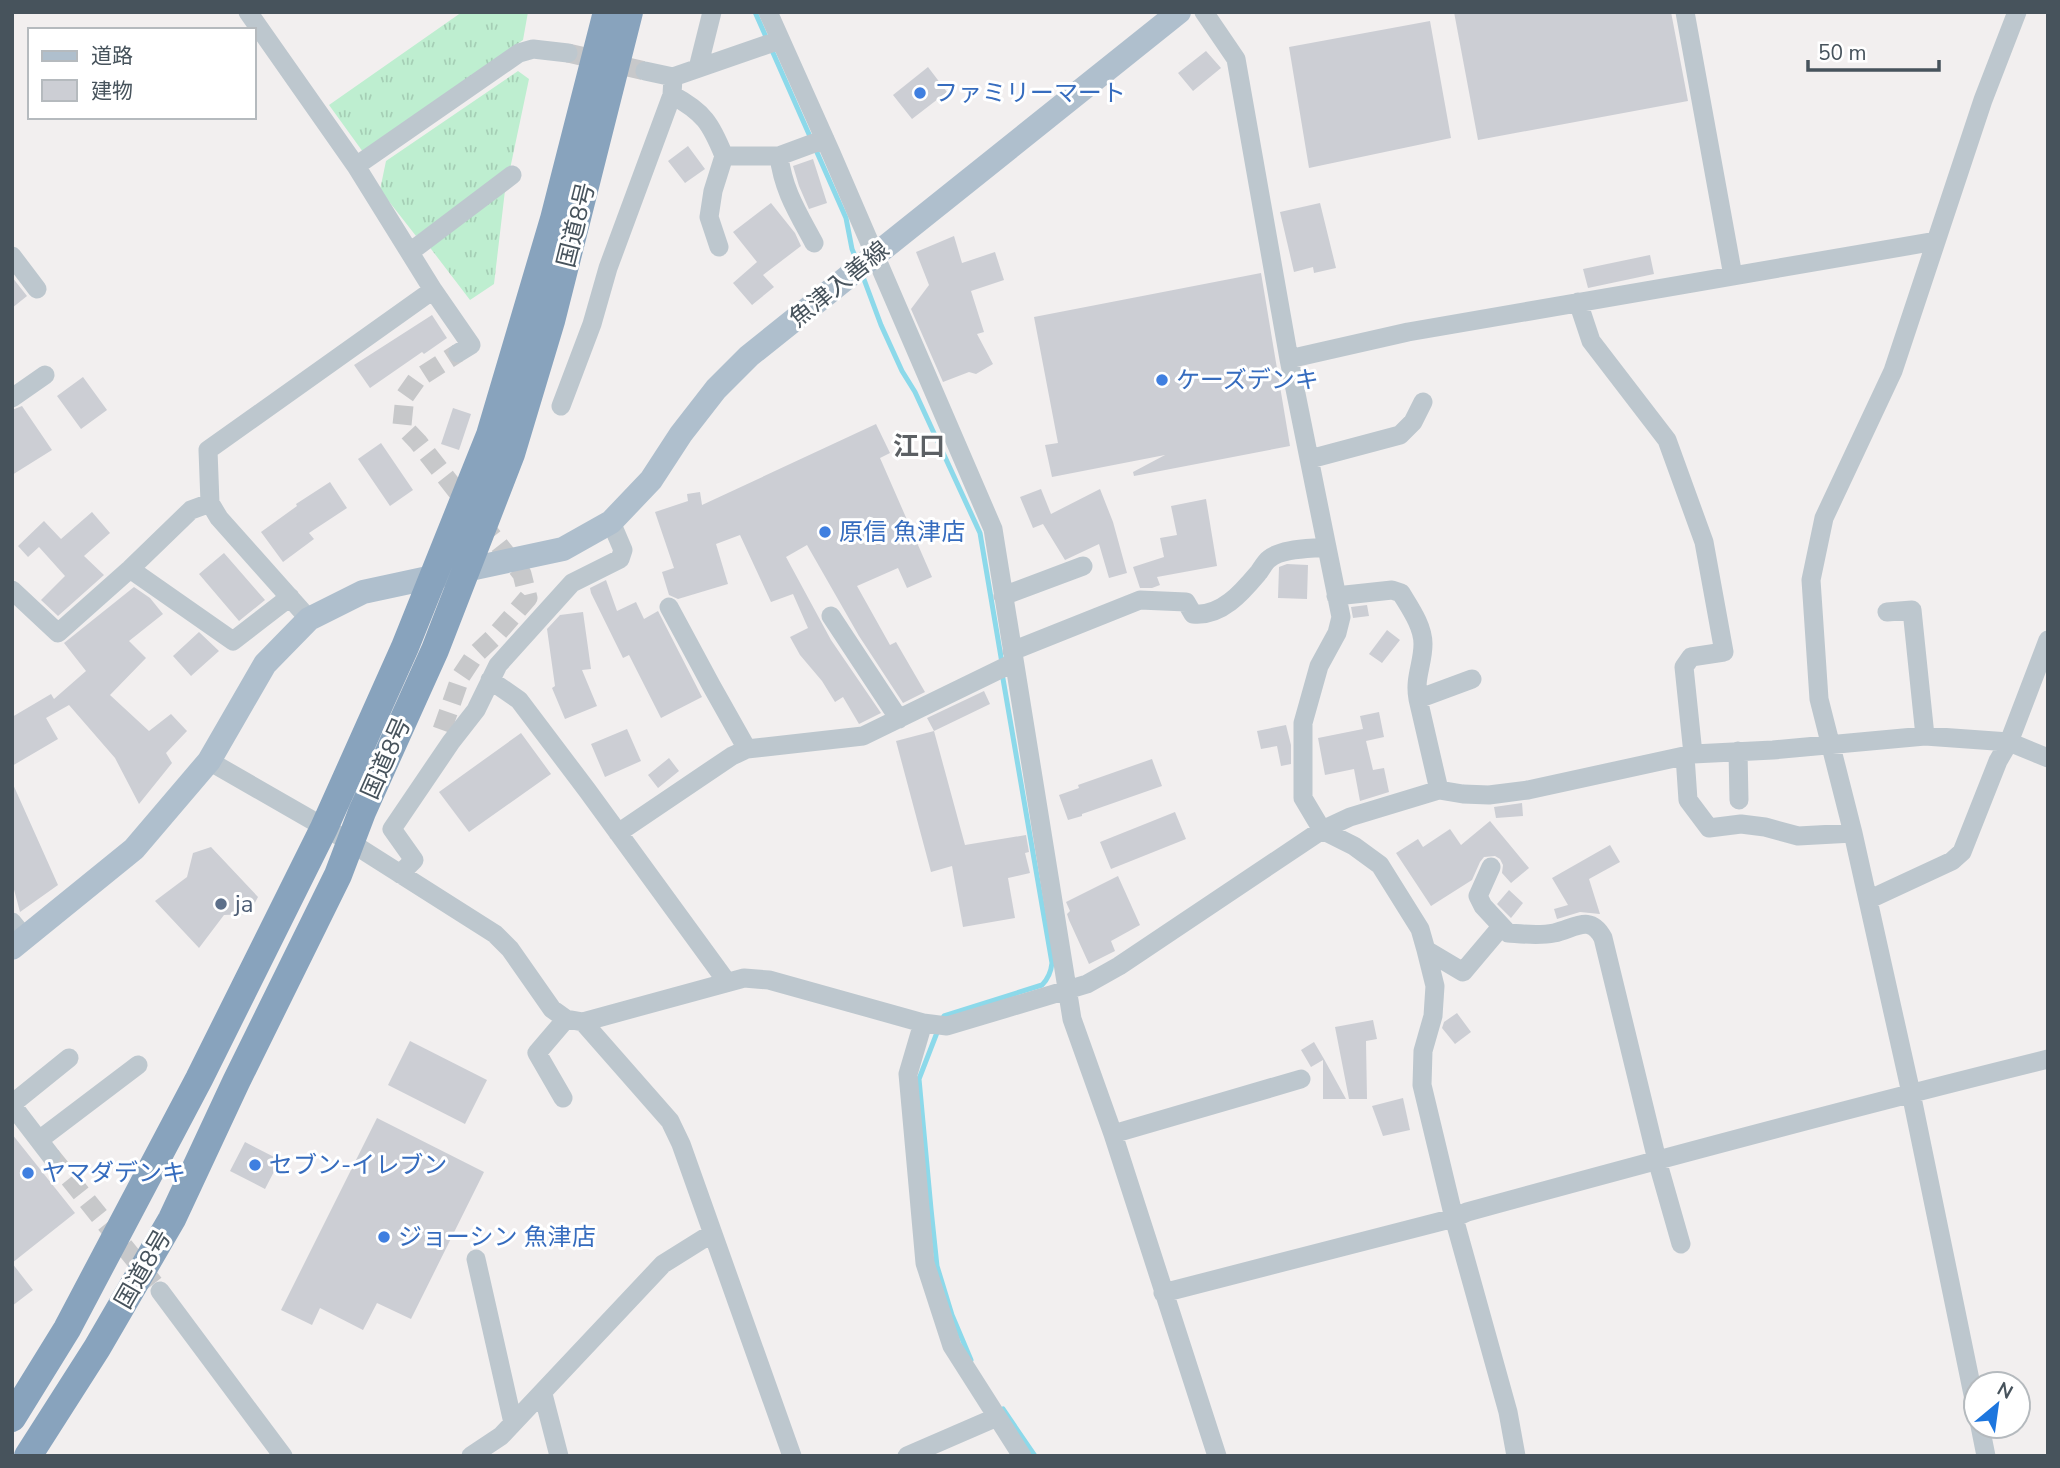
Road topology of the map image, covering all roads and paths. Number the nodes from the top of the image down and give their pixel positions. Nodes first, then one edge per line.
1 (248, 12) edge
2 (607, 12) edge
3 (629, 12) edge
4 (712, 12) edge
5 (768, 12) edge
6 (1179, 12) edge
7 (1204, 12) edge
8 (1685, 12) edge
9 (2017, 12) edge
10 (780, 40) junction
11 (568, 53) tunnel mouth
12 (698, 68) junction
13 (645, 71) tunnel mouth
14 (673, 86) junction
15 (825, 139) junction
16 (724, 156) junction
17 (779, 156) junction
18 (355, 166) junction
19 (512, 175) dead end
20 (1936, 241) junction
21 (814, 243) dead end
22 (719, 247) dead end
23 (410, 252) junction
24 (875, 255) junction
25 (12, 256) edge
26 (1733, 276) junction
27 (37, 289) dead end
28 (433, 290) junction
29 (1578, 302) junction
30 (458, 353) dead end
31 (1289, 359) junction
32 (45, 375) dead end
33 (12, 397) edge
34 (1423, 402) dead end
35 (561, 405) dead end
36 (1310, 458) junction
37 (210, 503) junction
38 (611, 522) junction
39 (1327, 547) junction
40 (1083, 566) dead end
41 (130, 569) junction
42 (465, 570) junction
43 (433, 578) junction
44 (12, 590) edge
45 (1003, 596) junction
46 (1336, 596) junction
47 (290, 597) junction
48 (670, 607) dead end
49 (1887, 612) dead end
50 (831, 616) dead end
51 (309, 619) junction
52 (2048, 640) edge
53 (1012, 657) junction
54 (1472, 679) dead end
55 (491, 680) junction
56 (1418, 699) junction
57 (899, 719) junction
58 (1925, 736) junction
59 (2009, 743) junction
60 (1829, 744) junction
61 (747, 749) junction
62 (1738, 751) junction
63 (1689, 755) junction
64 (2048, 758) edge
65 (209, 761) junction
66 (1438, 790) junction
67 (1740, 800) dead end
68 (324, 828) junction
69 (1322, 830) junction
70 (1853, 833) junction
71 (618, 834) junction
72 (350, 842) junction
73 (1491, 867) dead end
74 (400, 874) junction
75 (1868, 900) junction
76 (1501, 927) junction
77 (17, 936) edge
78 (1426, 950) junction
79 (727, 982) junction
80 (1067, 989) junction
81 (574, 1020) junction
82 (923, 1023) junction
83 (69, 1058) dead end
84 (2048, 1059) edge
85 (138, 1065) dead end
86 (1301, 1079) dead end
87 (1911, 1093) junction
88 (563, 1098) dead end
89 (12, 1105) edge
90 (1113, 1134) junction
91 (39, 1140) junction
92 (51, 1156) tunnel mouth
93 (1657, 1160) junction
94 (1454, 1218) junction
95 (711, 1234) junction
96 (1681, 1244) dead end
97 (476, 1259) dead end
98 (160, 1291) tunnel mouth
99 (1163, 1293) junction
100 (1968, 1370) edge
101 (543, 1394) junction
102 (998, 1417) junction
103 (12, 1418) edge
104 (513, 1423) junction
105 (27, 1456) edge
106 (283, 1456) edge
107 (471, 1456) edge
108 (559, 1456) edge
109 (792, 1456) edge
110 (907, 1456) edge
111 (1022, 1456) edge
112 (1217, 1456) edge
113 (1516, 1456) edge

1 - 18 street
2 - 43 highway, 国道8号
3 - 42 highway, 国道8号
4 - 12 street
5 - 10 street
6 - 24 main road, 魚津入善線
7 - 31 street
8 - 26 street
9 - 20 street
10 - 12 street
10 - 15 street
11 - 18 street
12 - 14 street
13 - 14 street
14 - 16 street
14 - 35 street
15 - 17 street
15 - 24 street
16 - 17 street
16 - 22 street
17 - 21 street
18 - 23 street
19 - 23 street
20 - 26 street
20 - 60 street
23 - 28 street
24 - 38 main road, 魚津入善線
24 - 45 street
25 - 27 street
26 - 29 street
28 - 30 street
28 - 37 street
29 - 31 street
29 - 63 street
31 - 36 street
32 - 33 street
34 - 36 street
36 - 39 street
37 - 41 street
37 - 47 street
38 - 42 main road, 魚津入善線
38 - 55 street
39 - 46 street
39 - 53 street
40 - 45 street
41 - 44 street
41 - 47 street
42 - 43 main road, 魚津入善線
42 - 72 highway, 国道8号
43 - 51 main road, 魚津入善線
43 - 68 highway, 国道8号
45 - 53 street
46 - 56 street
46 - 69 street
47 - 51 street
48 - 61 street
49 - 58 street
50 - 57 street
51 - 65 main road, 魚津入善線
52 - 59 street
53 - 57 street
53 - 80 street
54 - 56 street
55 - 71 street
55 - 74 street
56 - 66 street
57 - 61 street
58 - 59 street
58 - 60 street
59 - 64 street
59 - 75 street
60 - 62 street
60 - 70 street
61 - 71 street
62 - 63 street
62 - 67 street
63 - 66 street
63 - 70 street
65 - 68 street
65 - 77 main road, 魚津入善線
66 - 69 street
68 - 72 street
68 - 103 highway, 国道8号
69 - 78 street
69 - 80 street
70 - 75 street
71 - 79 street
72 - 74 street
72 - 105 highway, 国道8号
73 - 76 street
74 - 81 street
75 - 87 street
76 - 78 street
76 - 93 street
78 - 94 street
79 - 81 street
79 - 82 street
80 - 82 street
80 - 90 street
81 - 88 street
81 - 95 street
82 - 102 street
83 - 89 street
84 - 87 street
85 - 91 street
86 - 90 street
87 - 93 street
87 - 100 street
89 - 91 street
90 - 99 street
91 - 92 street
93 - 94 street
93 - 96 street
94 - 99 street
94 - 113 street
95 - 101 street
95 - 109 street
97 - 104 street
98 - 106 street
99 - 112 street
101 - 104 street
101 - 108 street
102 - 110 street
102 - 111 street
104 - 107 street

